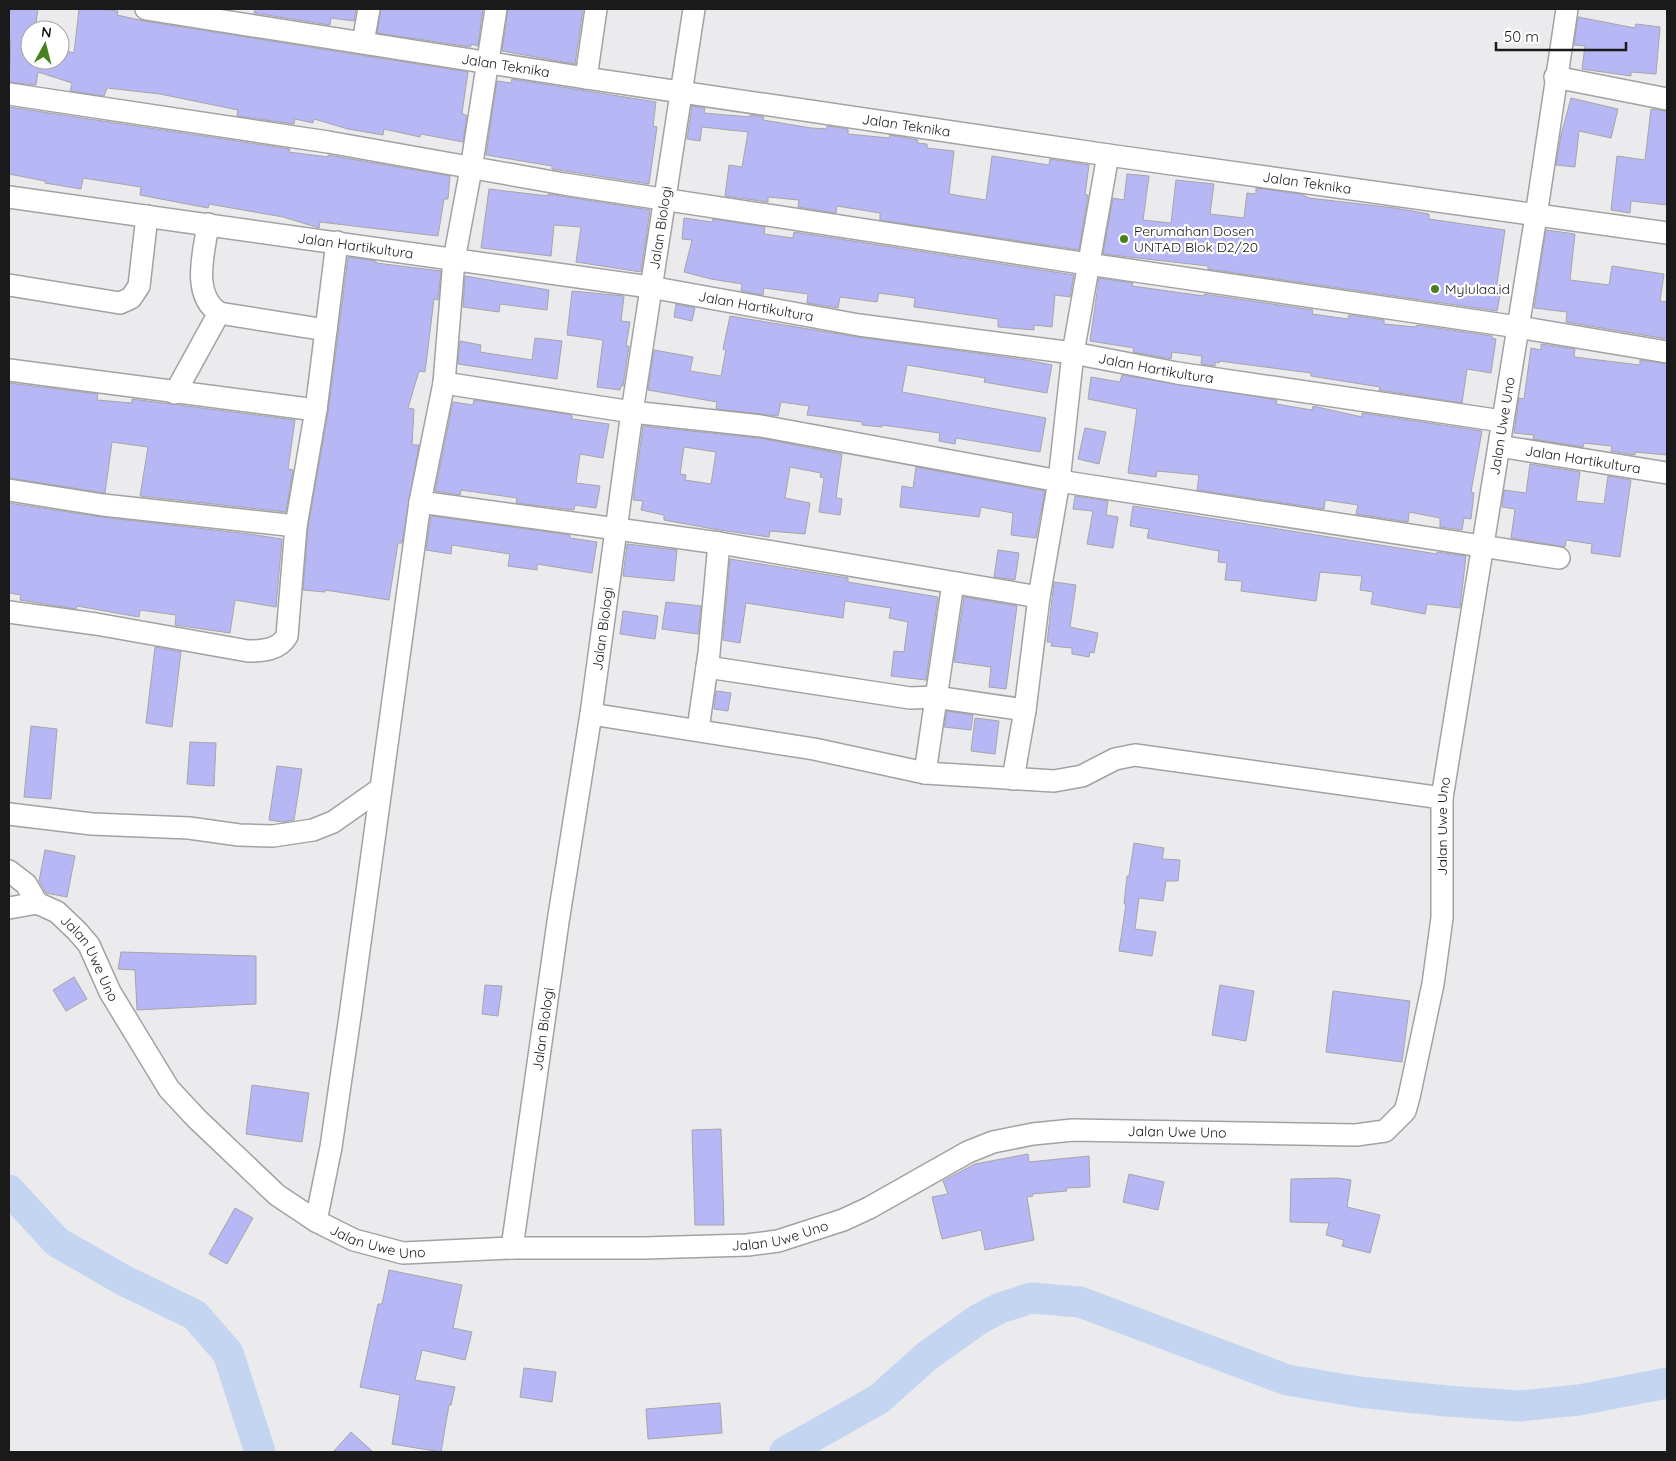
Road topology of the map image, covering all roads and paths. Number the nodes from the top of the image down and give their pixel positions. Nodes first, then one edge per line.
1 (146, 9) edge
2 (369, 9) edge
3 (496, 9) edge
4 (596, 9) edge
5 (694, 9) edge
6 (1567, 9) edge
7 (247, 17) edge
8 (363, 42) junction
9 (487, 63) junction
10 (1555, 77) junction
11 (586, 78) junction
12 (682, 92) junction
13 (9, 94) edge
14 (1667, 99) edge
15 (1108, 155) junction
16 (472, 169) junction
17 (9, 197) edge
18 (664, 198) junction
19 (147, 216) junction
20 (1536, 216) junction
21 (208, 224) junction
22 (1667, 234) edge
23 (337, 242) junction
24 (454, 260) junction
25 (1088, 264) junction
26 (9, 285) edge
27 (650, 287) junction
28 (219, 313) junction
29 (1518, 327) junction
30 (326, 330) junction
31 (1667, 352) edge
32 (1073, 353) junction
33 (9, 370) edge
34 (444, 383) junction
35 (175, 393) junction
36 (316, 410) junction
37 (632, 412) junction
38 (1502, 420) junction
39 (1499, 446) junction
40 (1667, 473) edge
41 (1059, 481) junction
42 (9, 490) edge
43 (420, 502) junction
44 (296, 526) junction
45 (616, 528) junction
46 (719, 544) junction
47 (1484, 546) junction
48 (1558, 558) dead end
49 (953, 583) junction
50 (1039, 597) junction
51 (9, 612) edge
52 (707, 668) junction
53 (935, 697) junction
54 (1025, 710) junction
55 (590, 714) junction
56 (698, 729) junction
57 (925, 773) junction
58 (1013, 779) junction
59 (380, 789) junction
60 (1442, 798) junction
61 (9, 814) edge
62 (9, 871) edge
63 (37, 903) junction
64 (9, 908) edge
65 (316, 1221) junction
66 (512, 1248) junction

1 - 7 street, Jalan Teknika
2 - 8 street
3 - 9 street
4 - 11 street
5 - 12 street, Jalan Biologi
6 - 10 street, Jalan Uwe Uno
7 - 8 street, Jalan Teknika
8 - 9 street, Jalan Teknika
9 - 11 street, Jalan Teknika
9 - 16 street
10 - 14 street
10 - 20 street, Jalan Uwe Uno
11 - 12 street, Jalan Teknika
12 - 15 street, Jalan Teknika
12 - 18 street, Jalan Biologi
13 - 16 street
15 - 20 street, Jalan Teknika
15 - 25 street
16 - 18 street
16 - 24 street
17 - 19 street, Jalan Hartikultura
18 - 25 street
18 - 27 street, Jalan Biologi
19 - 21 street, Jalan Hartikultura
19 - 26 street
20 - 22 street, Jalan Teknika
20 - 29 street, Jalan Uwe Uno
21 - 23 street, Jalan Hartikultura
21 - 28 street
23 - 24 street, Jalan Hartikultura
23 - 30 street
24 - 27 street, Jalan Hartikultura
24 - 34 street
25 - 29 street
25 - 32 street
27 - 32 street, Jalan Hartikultura
27 - 37 street, Jalan Biologi
28 - 30 street
28 - 35 street
29 - 31 street
29 - 38 street, Jalan Uwe Uno
30 - 36 street
32 - 38 street, Jalan Hartikultura
32 - 41 street
33 - 35 street
34 - 37 street
34 - 43 street
35 - 36 street
36 - 44 street
37 - 41 street
37 - 45 street, Jalan Biologi
38 - 39 street, Jalan Uwe Uno
39 - 40 street, Jalan Hartikultura
39 - 47 street, Jalan Uwe Uno
41 - 47 street
41 - 50 street
42 - 44 street
43 - 45 street
43 - 59 street
44 - 51 street
45 - 46 street
45 - 55 street, Jalan Biologi
46 - 49 street
46 - 52 street
47 - 48 street
47 - 60 street, Jalan Uwe Uno
49 - 50 street
49 - 53 street
50 - 54 street
52 - 53 street
52 - 56 street
53 - 54 street
53 - 57 street
54 - 58 street
55 - 56 street
55 - 66 street, Jalan Biologi
56 - 57 street
57 - 58 street
58 - 60 street
59 - 61 street
59 - 65 street
60 - 66 street, Jalan Uwe Uno
62 - 63 street
63 - 64 street
63 - 65 street, Jalan Uwe Uno
65 - 66 street, Jalan Uwe Uno

